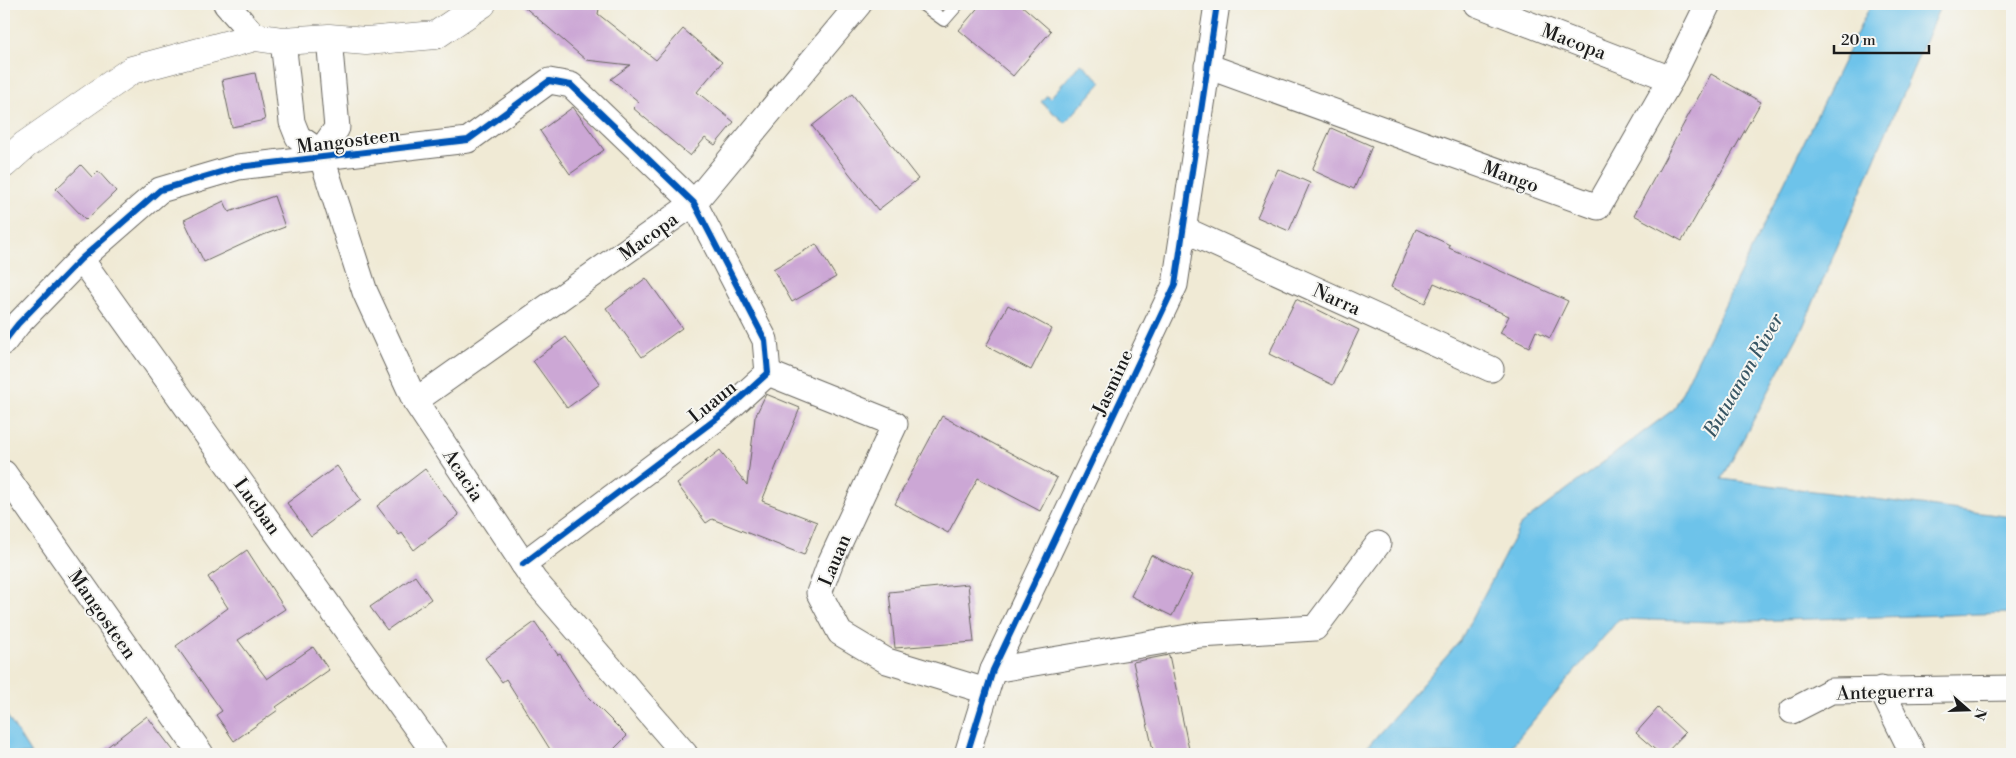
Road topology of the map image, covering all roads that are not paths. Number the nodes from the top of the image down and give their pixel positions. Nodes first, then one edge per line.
1 (226, 4) edge
2 (482, 4) edge
3 (859, 4) edge
4 (922, 4) edge
5 (958, 4) edge
6 (1217, 4) edge
7 (1477, 4) edge
8 (1708, 4) edge
9 (255, 37) junction
10 (329, 38) junction
11 (284, 41) junction
12 (1207, 66) junction
13 (1671, 79) junction
14 (322, 155) junction
15 (4, 164) edge
16 (694, 203) junction
17 (1183, 229) junction
18 (81, 259) junction
19 (4, 342) edge
20 (1491, 369) dead end
21 (768, 373) junction
22 (415, 401) junction
23 (4, 473) edge
24 (1378, 544) dead end
25 (523, 564) junction
26 (990, 681) junction
27 (2012, 688) edge
28 (1881, 689) junction
29 (1792, 711) dead end
30 (202, 754) edge
31 (435, 754) edge
32 (685, 754) edge
33 (967, 754) edge
34 (1912, 754) edge

1 - 9 street
2 - 10 street
3 - 16 street, Macopa
4 - 5 lane
6 - 12 street, Jasmine
7 - 13 street, Macopa
8 - 13 street, Mango
9 - 11 street
9 - 15 street
10 - 11 street
10 - 14 street
11 - 14 street
12 - 13 street, Mango
12 - 17 street, Jasmine
14 - 16 street, Mangosteen
14 - 18 street, Mangosteen
14 - 22 street, Acacia
16 - 21 street
16 - 22 street, Macopa
17 - 20 street, Narra
17 - 26 street, Jasmine
18 - 19 street, Mangosteen
18 - 31 street, Lucban
21 - 25 street, Luaun
21 - 26 street, Lauan
22 - 25 street, Acacia
23 - 30 street, Mangosteen
24 - 26 street
25 - 32 street, Acacia
26 - 33 street, Jasmine
27 - 28 street, Anteguerra
28 - 29 street, Anteguerra
28 - 34 street

